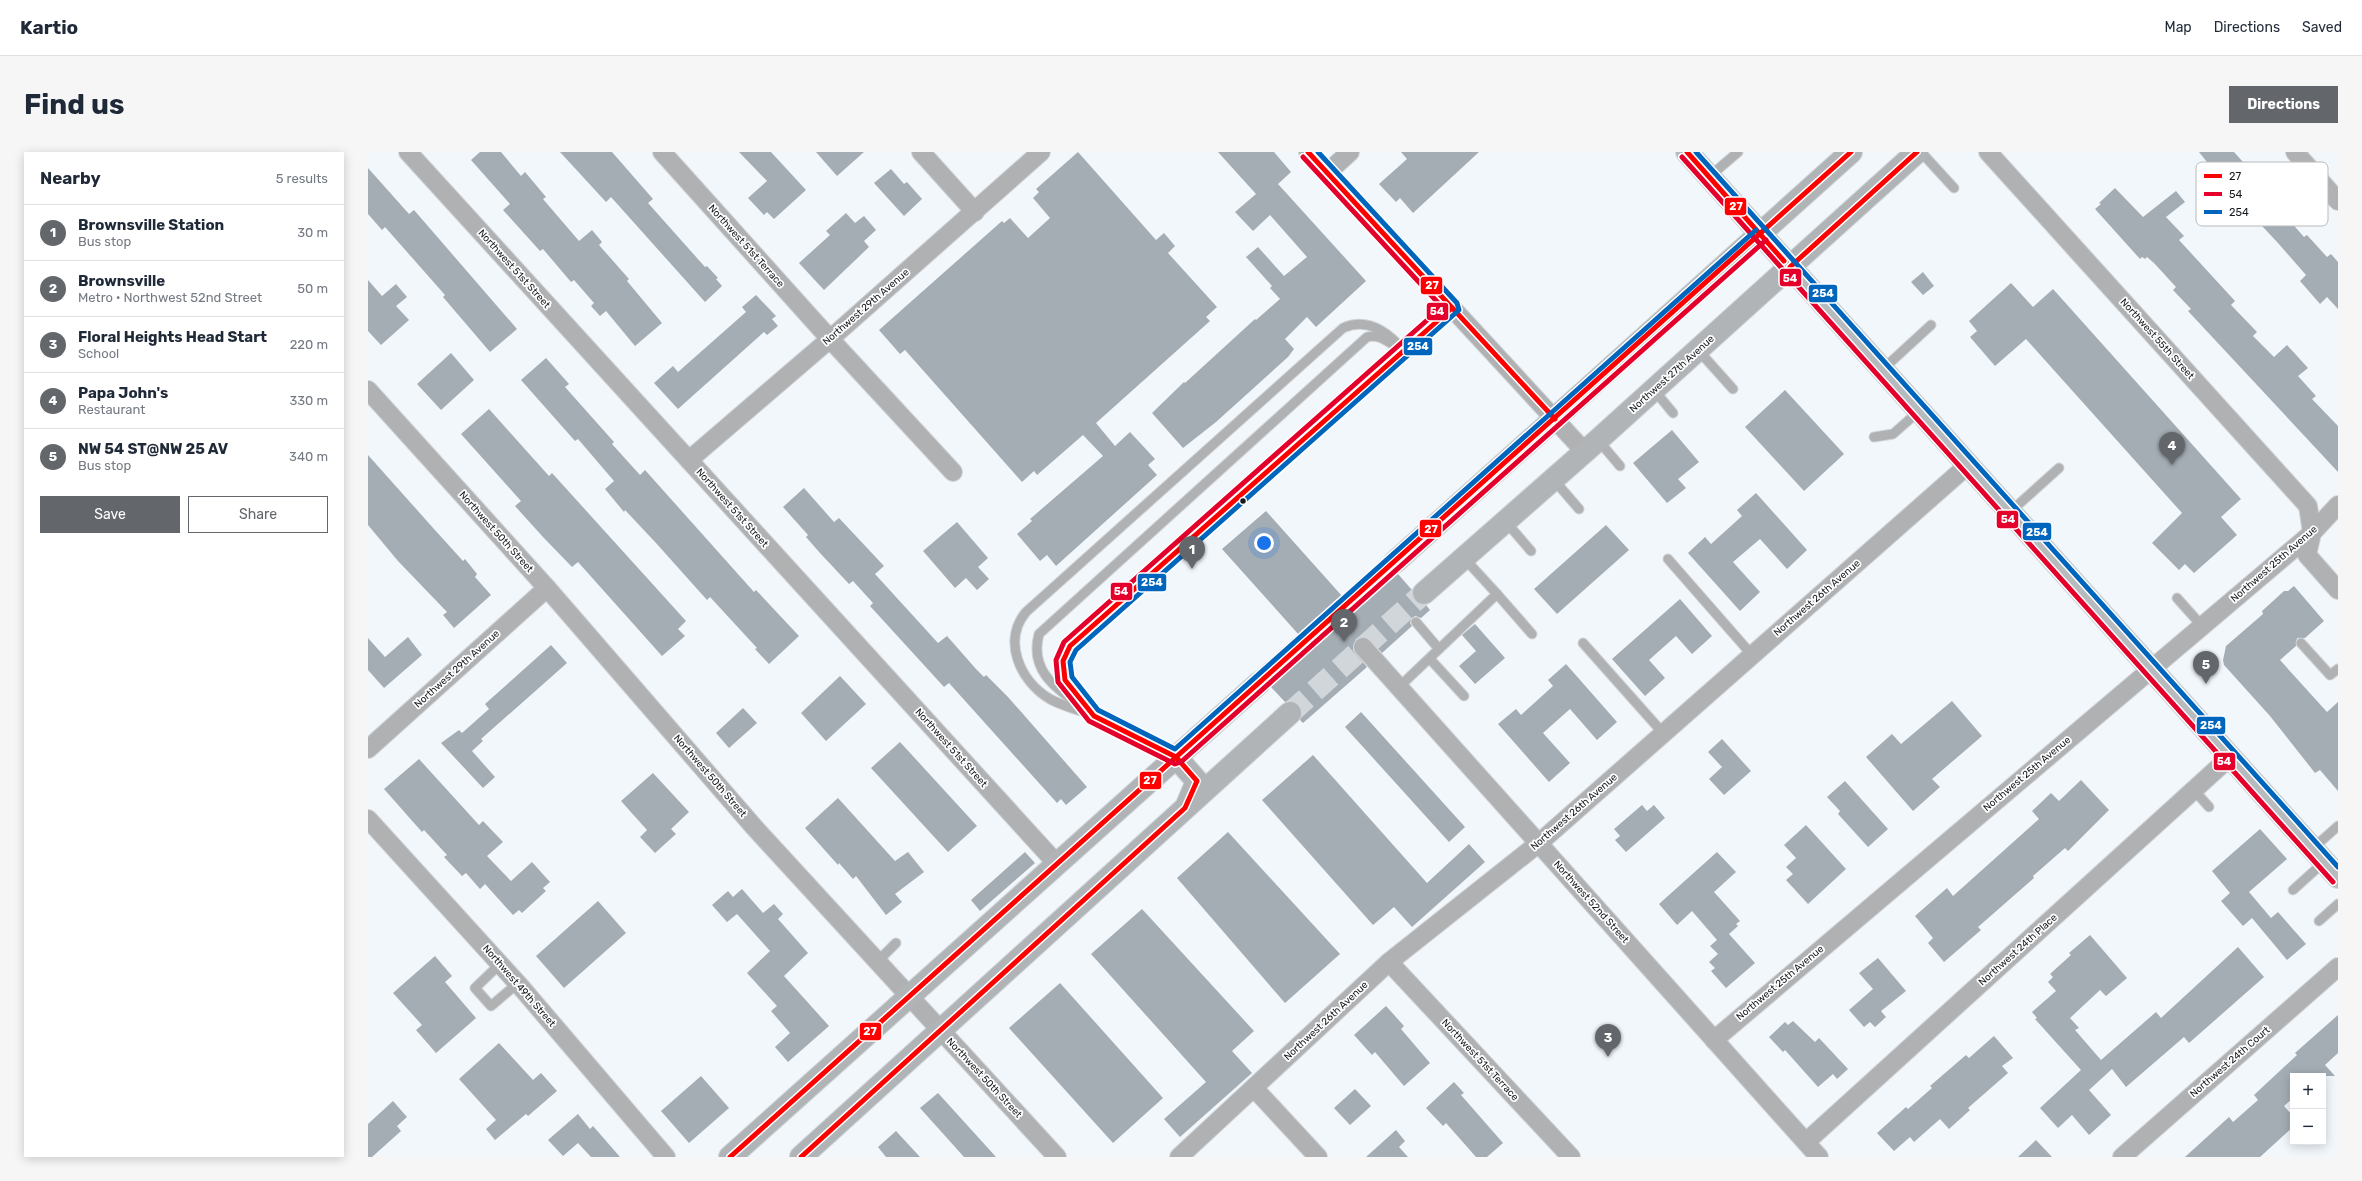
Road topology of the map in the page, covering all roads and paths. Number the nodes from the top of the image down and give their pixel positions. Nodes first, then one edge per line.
1 (408, 152) edge
2 (662, 152) edge
3 (921, 152) edge
4 (1041, 152) edge
5 (1308, 152) edge
6 (1350, 152) edge
7 (1687, 152) edge
8 (1738, 152) edge
9 (1851, 152) edge
10 (1917, 152) edge
11 (1921, 152) edge
12 (1988, 152) edge
13 (2295, 152) edge
14 (2304, 162) edge
15 (1327, 173) junction
16 (1709, 177) junction
17 (1954, 188) dead end
18 (2328, 190) edge
19 (2338, 201) edge
20 (975, 212) junction
21 (1761, 235) junction
22 (1790, 267) junction
23 (1452, 308) junction
24 (1931, 324) dead end
25 (830, 339) junction
26 (1698, 350) junction
27 (1404, 351) junction
28 (1882, 370) junction
29 (1733, 389) dead end
30 (368, 390) edge
31 (1654, 390) junction
32 (1919, 411) junction
33 (1673, 413) dead end
34 (1555, 420) junction
35 (1874, 437) dead end
36 (1592, 446) junction
37 (689, 460) junction
38 (1968, 465) junction
39 (1620, 466) dead end
40 (2059, 468) dead end
41 (953, 472) dead end
42 (1554, 480) junction
43 (2338, 505) edge
44 (1579, 509) dead end
45 (2010, 512) junction
46 (1506, 522) junction
47 (2312, 533) junction
48 (1531, 551) dead end
49 (1464, 558) junction
50 (1668, 559) dead end
51 (1395, 562) tunnel mouth
52 (547, 588) junction
53 (2338, 590) edge
54 (1424, 593) tunnel mouth
55 (1497, 594) junction
56 (2176, 598) dead end
57 (1416, 622) dead end
58 (2202, 626) junction
59 (1532, 634) dead end
60 (1583, 643) dead end
61 (2301, 643) dead end
62 (1363, 647) dead end
63 (1439, 649) junction
64 (1752, 655) junction
65 (1430, 659) junction
66 (2151, 669) junction
67 (2338, 669) edge
68 (1259, 683) tunnel mouth
69 (1399, 687) junction
70 (1464, 696) dead end
71 (1290, 713) tunnel mouth
72 (1094, 716) junction
73 (1663, 733) junction
74 (371, 742) edge
75 (1176, 757) junction
76 (2230, 758) junction
77 (2194, 790) junction
78 (1186, 808) junction
79 (2209, 808) dead end
80 (368, 819) edge
81 (2338, 826) edge
82 (1538, 843) junction
83 (2325, 863) edge
84 (1057, 864) junction
85 (2292, 890) dead end
86 (2338, 904) edge
87 (2319, 921) dead end
88 (896, 942) dead end
89 (877, 962) junction
90 (1389, 962) junction
91 (500, 964) junction
92 (2338, 967) edge
93 (518, 983) junction
94 (910, 996) junction
95 (940, 1030) junction
96 (1714, 1040) junction
97 (1254, 1088) junction
98 (1806, 1142) junction
99 (666, 1157) edge
100 (730, 1157) edge
101 (801, 1157) edge
102 (1057, 1157) edge
103 (1179, 1157) edge
104 (1318, 1157) edge
105 (1571, 1157) edge
106 (1819, 1157) edge
107 (2122, 1157) edge

1 - 37 street, Northwest 51st Street
2 - 25 street, Northwest 51st Terrace
3 - 20 street
4 - 20 street, Northwest 29th Avenue
5 - 15 street
6 - 15 street
7 - 16 main road
8 - 16 lane
9 - 21 main road
10 - 22 main road, Northwest 27th Avenue
11 - 17 lane
12 - 47 street, Northwest 55th Street
13 - 14 street
15 - 23 street
16 - 21 main road
18 - 19 street
20 - 25 street, Northwest 29th Avenue
21 - 22 main road
21 - 34 main road
22 - 26 main road, Northwest 27th Avenue
22 - 28 main road
23 - 27 lane
23 - 34 street
24 - 28 lane
25 - 37 street, Northwest 29th Avenue
25 - 41 street, Northwest 51st Terrace
26 - 29 lane
26 - 31 main road, Northwest 27th Avenue
27 - 72 lane
27 - 72 lane
27 - 72 lane
28 - 32 main road
30 - 52 street, Northwest 50th Street
31 - 33 lane
31 - 36 main road, Northwest 27th Avenue
32 - 35 lane
32 - 38 main road
34 - 36 street
34 - 51 main road
36 - 39 lane
36 - 42 main road, Northwest 27th Avenue
37 - 84 street, Northwest 51st Street
38 - 45 main road
38 - 64 street, Northwest 26th Avenue
40 - 45 lane
42 - 44 lane
42 - 46 main road, Northwest 27th Avenue
43 - 47 street, Northwest 25th Avenue
45 - 66 main road
46 - 48 lane
46 - 49 main road, Northwest 27th Avenue
47 - 53 street
47 - 58 street, Northwest 25th Avenue
49 - 54 main road, Northwest 27th Avenue
49 - 55 lane
50 - 64 lane
52 - 74 street, Northwest 29th Avenue
52 - 89 street, Northwest 50th Street
55 - 59 lane
55 - 63 lane
56 - 58 lane
57 - 63 lane
58 - 66 street, Northwest 25th Avenue
60 - 73 lane
61 - 67 lane
62 - 69 street, Northwest 52nd Street
63 - 65 lane
64 - 73 street, Northwest 26th Avenue
65 - 69 lane
65 - 70 lane
66 - 76 main road
66 - 96 street, Northwest 25th Avenue
68 - 75 main road
69 - 82 street, Northwest 52nd Street
71 - 78 main road
72 - 75 lane
73 - 82 street, Northwest 26th Avenue
75 - 78 main road
75 - 84 main road
76 - 77 street, Northwest 24th Place
76 - 83 main road
77 - 79 lane
77 - 98 street, Northwest 24th Place
78 - 95 main road
80 - 91 street, Northwest 49th Street
81 - 83 lane
82 - 90 street, Northwest 26th Avenue
82 - 96 street, Northwest 52nd Street
83 - 85 lane
84 - 94 main road
86 - 87 lane
88 - 89 lane
89 - 94 street, Northwest 50th Street
90 - 97 street, Northwest 26th Avenue
90 - 105 street, Northwest 51st Terrace
91 - 93 street, Northwest 49th Street
91 - 93 lane
92 - 107 street, Northwest 24th Court
93 - 99 street, Northwest 49th Street
94 - 95 street, Northwest 50th Street
94 - 100 main road
95 - 101 main road
95 - 102 street, Northwest 50th Street
96 - 98 street, Northwest 52nd Street
97 - 103 street, Northwest 26th Avenue
97 - 104 street
98 - 106 street, Northwest 52nd Street

